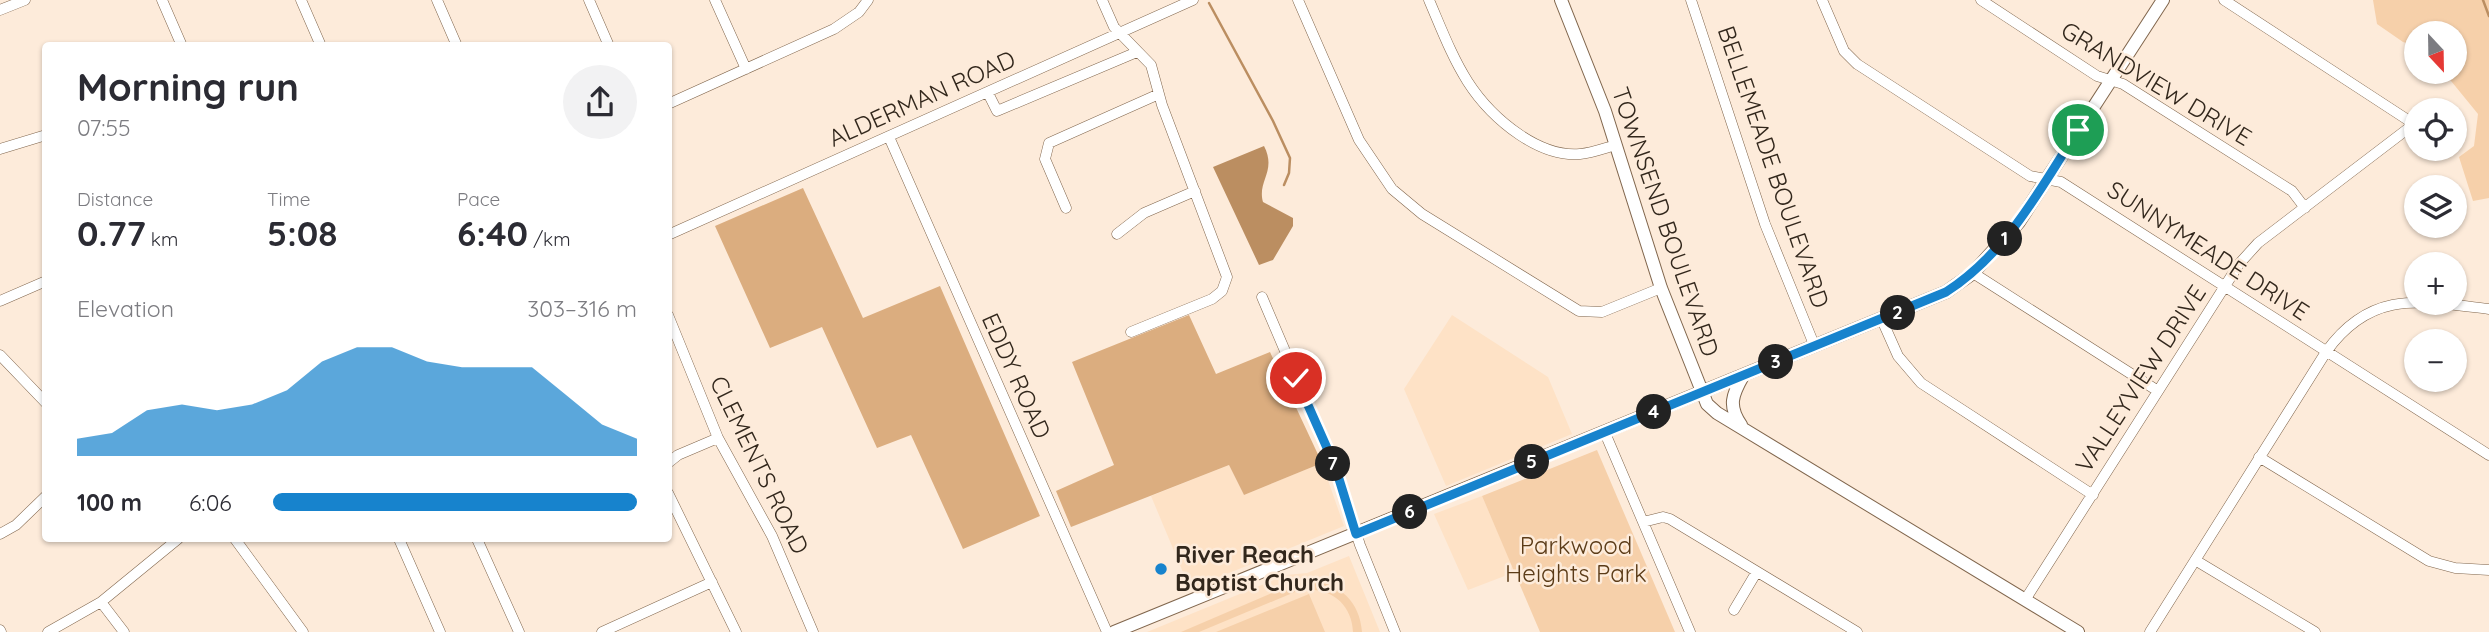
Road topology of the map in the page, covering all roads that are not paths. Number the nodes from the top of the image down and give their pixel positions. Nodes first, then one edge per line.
1 (25, 0) edge
2 (162, 0) edge
3 (301, 0) edge
4 (437, 0) edge
5 (589, 0) edge
6 (715, 0) edge
7 (869, 0) edge
8 (1102, 0) edge
9 (1193, 0) edge
10 (1298, 0) edge
11 (1429, 0) edge
12 (1561, 0) edge
13 (1691, 0) edge
14 (1822, 0) edge
15 (1981, 0) edge
16 (2163, 0) edge
17 (2224, 0) edge
18 (0, 10) edge
19 (1121, 33) junction
20 (180, 42) edge
21 (319, 42) edge
22 (455, 42) edge
23 (607, 42) edge
24 (1135, 49) junction
25 (746, 69) junction
26 (2111, 80) junction
27 (988, 93) junction
28 (1159, 94) junction
29 (672, 102) edge
30 (42, 136) edge
31 (889, 137) junction
32 (1616, 145) junction
33 (0, 149) edge
34 (2046, 179) junction
35 (1195, 191) junction
36 (1066, 208) dead end
37 (2305, 208) junction
38 (672, 233) edge
39 (1117, 234) dead end
40 (1973, 273) junction
41 (42, 283) edge
42 (2225, 287) junction
43 (1661, 289) junction
44 (1262, 297) dead end
45 (0, 301) edge
46 (2489, 309) edge
47 (1882, 320) junction
48 (672, 325) edge
49 (1131, 332) dead end
50 (1815, 347) junction
51 (2326, 352) junction
52 (0, 355) edge
53 (1743, 375) junction
54 (2158, 391) junction
55 (1702, 393) junction
56 (42, 399) edge
57 (1743, 429) junction
58 (1605, 433) junction
59 (718, 438) junction
60 (2489, 455) edge
61 (2259, 457) junction
62 (672, 460) edge
63 (2092, 495) junction
64 (42, 500) edge
65 (672, 501) edge
66 (1643, 522) junction
67 (0, 534) edge
68 (1356, 534) junction
69 (174, 542) edge
70 (237, 542) edge
71 (400, 542) edge
72 (478, 542) edge
73 (2195, 559) junction
74 (2489, 570) edge
75 (1756, 573) junction
76 (712, 582) junction
77 (2025, 600) junction
78 (101, 602) junction
79 (1734, 610) dead end
80 (48, 632) edge
81 (124, 632) edge
82 (303, 632) edge
83 (440, 632) edge
84 (519, 632) edge
85 (602, 632) edge
86 (736, 632) edge
87 (813, 632) edge
88 (1107, 632) edge
89 (1114, 632) edge
90 (1395, 632) edge
91 (1690, 632) edge
92 (1857, 632) edge
93 (2078, 632) edge
94 (2150, 632) edge
95 (2315, 632) edge

1 - 18 street
2 - 20 street
3 - 21 street
4 - 22 street
5 - 23 street
6 - 25 street
7 - 25 street
8 - 19 street
9 - 19 street, ALDERMAN ROAD
10 - 43 street
11 - 32 street
12 - 32 street, TOWNSEND BOULEVARD
13 - 50 street, BELLEMEADE BOULEVARD
14 - 34 street, SUNNYMEADE DRIVE
15 - 26 street, GRANDVIEW DRIVE
16 - 26 street
17 - 37 street, VALLEYVIEW DRIVE
19 - 24 street
19 - 27 street, ALDERMAN ROAD
24 - 27 street
24 - 28 street
25 - 29 street
26 - 34 street
26 - 37 street, GRANDVIEW DRIVE
27 - 31 street, ALDERMAN ROAD
28 - 35 street
28 - 36 street
30 - 33 street
31 - 38 street, ALDERMAN ROAD
31 - 88 street, EDDY ROAD
32 - 43 street, TOWNSEND BOULEVARD
34 - 40 street
34 - 42 street, SUNNYMEADE DRIVE
35 - 39 street
35 - 49 street
37 - 42 street, VALLEYVIEW DRIVE
40 - 47 street
40 - 54 street
41 - 45 street
42 - 51 street, SUNNYMEADE DRIVE
42 - 54 street, VALLEYVIEW DRIVE
43 - 55 street, TOWNSEND BOULEVARD
44 - 68 street
46 - 51 street
47 - 50 street
47 - 63 street
48 - 59 street, CLEMENTS ROAD
50 - 53 street
51 - 60 street, SUNNYMEADE DRIVE
51 - 61 street
52 - 56 street
53 - 55 street
53 - 57 street
54 - 63 street, VALLEYVIEW DRIVE
55 - 57 street, TOWNSEND BOULEVARD
55 - 58 street
57 - 77 street, TOWNSEND BOULEVARD
58 - 66 street
58 - 68 street
59 - 62 street
59 - 87 street, CLEMENTS ROAD
61 - 73 street
61 - 74 street
63 - 77 street, VALLEYVIEW DRIVE
64 - 67 street
65 - 76 street
66 - 75 street
66 - 91 street
68 - 89 street
68 - 90 street
69 - 78 street
70 - 82 street
71 - 83 street
72 - 84 street
73 - 94 street
73 - 95 street
75 - 79 street
75 - 92 street
76 - 85 street
76 - 86 street
77 - 93 street, TOWNSEND BOULEVARD
78 - 80 street
78 - 81 street

